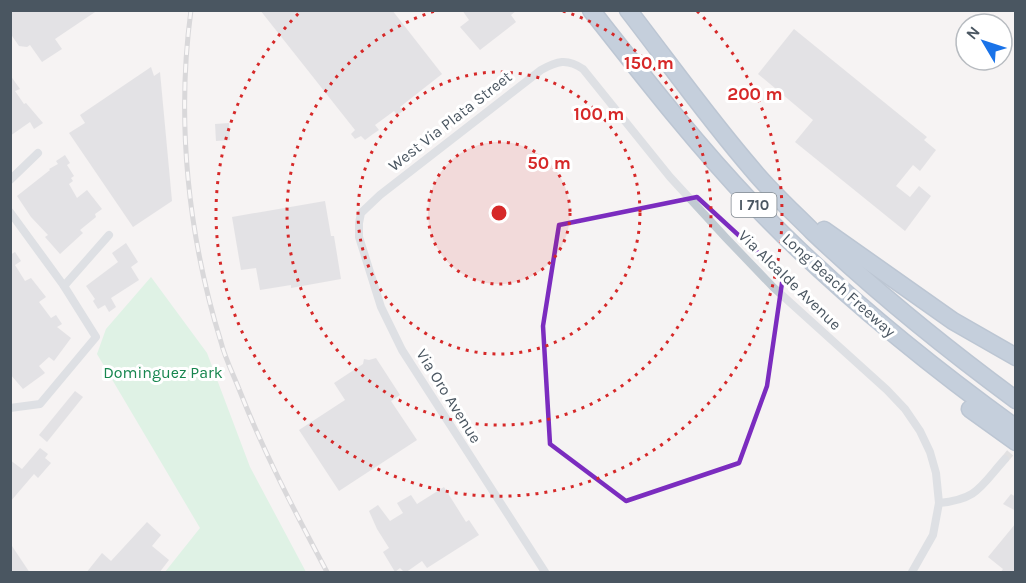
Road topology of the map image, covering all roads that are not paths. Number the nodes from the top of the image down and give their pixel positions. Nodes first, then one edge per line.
1 (591, 10) edge
2 (628, 10) edge
3 (572, 62) joint
4 (38, 153) dead end
5 (10, 180) edge
6 (780, 200) junction
7 (10, 212) edge
8 (359, 222) joint
9 (109, 235) dead end
10 (64, 286) junction
11 (1016, 357) edge
12 (943, 376) junction
13 (1016, 400) edge
14 (10, 408) edge
15 (1016, 428) edge
16 (1016, 442) edge
17 (1005, 459) tunnel mouth
18 (939, 503) junction
19 (545, 573) edge
20 (912, 573) edge

1 - 12 highway, Long Beach Freeway / I 710
2 - 6 highway, Long Beach Freeway / I 710
3 - 8 street, West Via Plata Street
3 - 18 street, Via Alcalde Avenue
4 - 5 street
6 - 11 highway
6 - 13 highway, Long Beach Freeway / I 710
7 - 10 street
8 - 19 street, Via Oro Avenue
9 - 10 street
10 - 14 street
12 - 15 highway, Long Beach Freeway / I 710
12 - 16 highway
17 - 18 street
18 - 20 street, Via Alcalde Avenue

